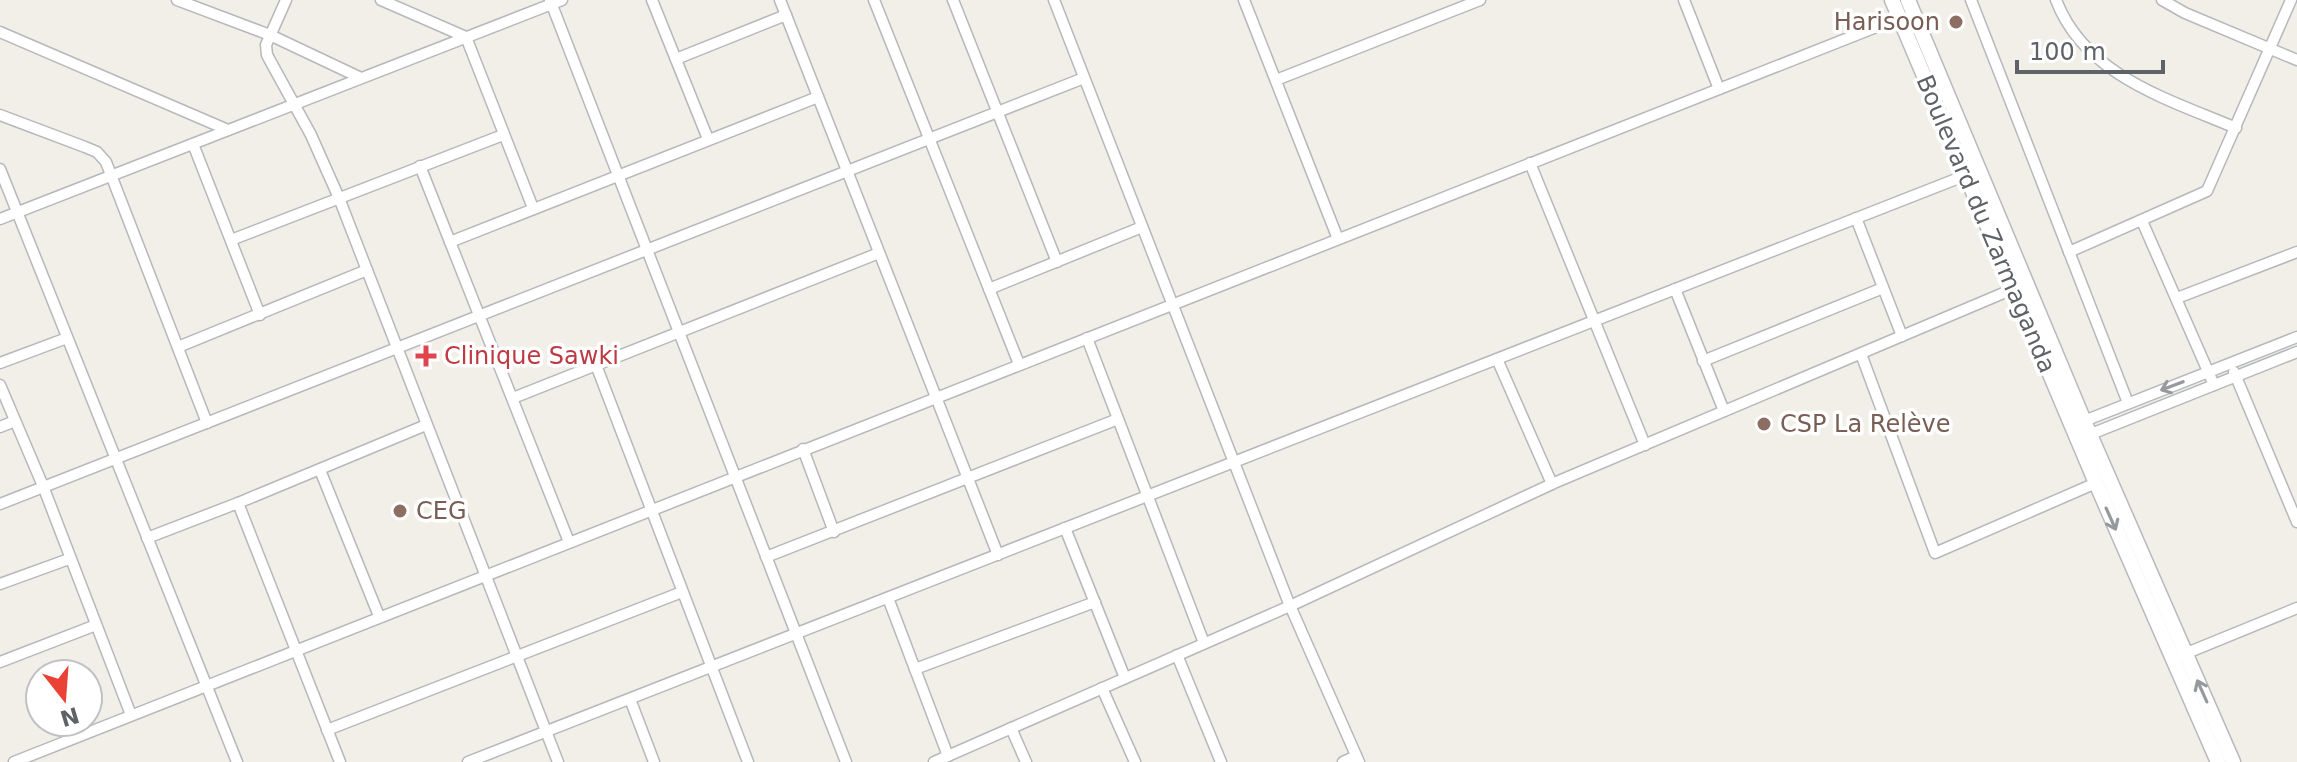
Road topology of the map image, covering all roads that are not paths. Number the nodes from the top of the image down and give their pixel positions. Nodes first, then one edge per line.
1 (177, 0) edge
2 (286, 0) edge
3 (381, 0) edge
4 (652, 0) edge
5 (780, 0) edge
6 (874, 0) edge
7 (953, 0) edge
8 (1054, 0) edge
9 (1244, 0) edge
10 (1480, 0) edge
11 (1684, 0) edge
12 (1892, 0) edge
13 (1908, 0) edge
14 (1971, 0) edge
15 (2056, 0) edge
16 (2162, 0) edge
17 (2291, 0) edge
18 (555, 1) edge
19 (786, 15) junction
20 (1899, 18) junction
21 (0, 32) edge
22 (270, 35) junction
23 (466, 37) junction
24 (2270, 50) junction
25 (676, 59) junction
26 (2297, 60) edge
27 (361, 78) junction
28 (1084, 78) junction
29 (1276, 80) junction
30 (1719, 89) junction
31 (818, 97) junction
32 (293, 105) junction
33 (998, 113) junction
34 (0, 115) edge
35 (2236, 128) junction
36 (228, 130) junction
37 (503, 135) junction
38 (708, 139) junction
39 (930, 140) junction
40 (193, 144) junction
41 (1530, 163) junction
42 (420, 166) junction
43 (0, 169) edge
44 (848, 172) junction
45 (112, 175) junction
46 (618, 175) junction
47 (1964, 176) junction
48 (339, 198) junction
49 (533, 208) junction
50 (17, 212) junction
51 (1856, 218) junction
52 (0, 219) edge
53 (2142, 221) junction
54 (1142, 227) junction
55 (1338, 239) junction
56 (231, 240) junction
57 (450, 242) junction
58 (647, 251) junction
59 (2069, 252) junction
60 (2297, 252) edge
61 (879, 253) junction
62 (1057, 262) junction
63 (367, 270) junction
64 (1883, 288) junction
65 (989, 289) junction
66 (1675, 289) junction
67 (2013, 289) junction
68 (2177, 298) junction
69 (1172, 304) junction
70 (260, 315) junction
71 (480, 316) junction
72 (1594, 321) junction
73 (679, 332) junction
74 (1902, 336) junction
75 (2297, 337) edge
76 (67, 338) junction
77 (1087, 338) junction
78 (178, 347) junction
79 (398, 348) junction
80 (2297, 352) edge
81 (1861, 354) junction
82 (1497, 359) junction
83 (1703, 361) junction
84 (0, 363) edge
85 (2231, 363) junction
86 (1019, 364) junction
87 (596, 365) junction
88 (2208, 372) junction
89 (2236, 377) junction
90 (0, 385) edge
91 (2214, 385) junction
92 (936, 397) junction
93 (513, 398) junction
94 (2128, 403) junction
95 (1724, 411) junction
96 (1118, 419) junction
97 (15, 421) junction
98 (207, 423) junction
99 (426, 425) junction
100 (0, 427) edge
101 (2081, 434) junction
102 (1645, 445) junction
103 (803, 449) junction
104 (116, 460) junction
105 (1234, 462) junction
106 (320, 470) junction
107 (736, 476) junction
108 (968, 478) junction
109 (2096, 483) junction
110 (1552, 484) junction
111 (43, 486) junction
112 (1147, 496) junction
113 (238, 503) junction
114 (0, 504) edge
115 (651, 509) junction
116 (2297, 522) edge
117 (1065, 528) junction
118 (834, 532) junction
119 (147, 538) junction
120 (569, 542) junction
121 (998, 555) junction
122 (766, 557) junction
123 (69, 559) junction
124 (484, 575) junction
125 (0, 584) edge
126 (682, 592) junction
127 (888, 598) junction
128 (1095, 602) junction
129 (1290, 606) junction
130 (2297, 608) edge
131 (379, 616) junction
132 (96, 625) junction
133 (796, 634) junction
134 (1204, 643) junction
135 (295, 649) junction
136 (1177, 655) junction
137 (2179, 656) junction
138 (515, 657) junction
139 (0, 662) edge
140 (710, 667) junction
141 (915, 669) junction
142 (1125, 678) junction
143 (206, 684) junction
144 (1102, 688) junction
145 (630, 699) junction
146 (131, 715) junction
147 (1011, 728) junction
148 (327, 730) junction
149 (546, 732) junction
150 (46, 749) junction
151 (948, 756) junction
152 (1358, 759) edge
153 (14, 762) edge
154 (51, 762) edge
155 (237, 762) edge
156 (340, 762) edge
157 (468, 762) edge
158 (558, 762) edge
159 (654, 762) edge
160 (748, 762) edge
161 (846, 762) edge
162 (934, 762) edge
163 (1026, 762) edge
164 (1135, 762) edge
165 (1221, 762) edge
166 (1343, 762) edge
167 (2218, 762) edge
168 (2233, 762) edge

1 - 22 street
2 - 22 street
3 - 23 street
4 - 25 street
5 - 19 street
6 - 39 street
7 - 33 street
8 - 28 street
9 - 29 street
10 - 29 street
11 - 30 street
12 - 20 main road, Boulevard du Zarmaganda
13 - 101 main road, Boulevard du Zarmaganda
14 - 59 street
15 - 35 street
16 - 24 street
17 - 24 street
18 - 23 street
18 - 46 street
19 - 25 street
19 - 31 street
20 - 30 street
20 - 47 main road, Boulevard du Zarmaganda
21 - 36 street
22 - 27 street
22 - 32 street
23 - 27 street
23 - 37 street
24 - 26 street
24 - 35 street
25 - 38 street
27 - 32 street
28 - 33 street
28 - 54 street
29 - 55 street
30 - 41 street
31 - 38 street
31 - 44 street
32 - 36 street
32 - 48 street
33 - 39 street
33 - 62 street
34 - 45 street
35 - 53 street
36 - 40 street
37 - 42 street
37 - 49 street
38 - 46 street
39 - 44 street
39 - 65 street
40 - 45 street
40 - 56 street
41 - 55 street
41 - 72 street
42 - 48 street
42 - 57 street
43 - 50 street
44 - 58 street
44 - 61 street
45 - 50 street
45 - 78 street
46 - 49 street
46 - 58 street
47 - 51 street
47 - 67 main road, Boulevard du Zarmaganda
48 - 56 street
48 - 63 street
49 - 57 street
50 - 52 street
50 - 76 street
51 - 64 street
51 - 66 street
53 - 59 street
53 - 68 street
54 - 62 street
54 - 69 street
55 - 69 street
56 - 70 street
57 - 71 street
58 - 71 street
58 - 73 street
59 - 94 street
60 - 68 street
61 - 73 street
61 - 92 street
62 - 65 street
63 - 70 street
63 - 79 street
64 - 74 street
64 - 83 street
65 - 86 street
66 - 72 street
66 - 83 street
67 - 74 street
67 - 101 main road, Boulevard du Zarmaganda
68 - 88 street
69 - 77 street
69 - 105 street
70 - 78 street
71 - 79 street
71 - 93 street
72 - 82 street
72 - 102 street
73 - 87 street
73 - 107 street
74 - 81 street
75 - 85 street
76 - 84 street
76 - 104 street
77 - 86 street
77 - 96 street
78 - 98 street
79 - 98 street
79 - 99 street
80 - 89 street
81 - 95 street
81 - 109 street
82 - 105 street
82 - 110 street
83 - 95 street
85 - 88 street
85 - 89 street
86 - 92 street
87 - 93 street
87 - 115 street
88 - 91 street
88 -> 94 street
89 - 91 street
89 - 116 street
90 - 97 street
91 - 101 street
92 - 103 street
92 - 108 street
93 - 120 street
94 - 101 street
95 - 102 street
96 - 108 street
96 - 112 street
97 - 100 street
97 - 111 street
98 - 104 street
99 - 106 street
99 - 124 street
101 - 109 main road
101 - 137 main road
102 - 110 street
103 - 107 street
103 - 118 street
104 - 111 street
104 - 119 street
105 - 112 street
105 - 129 street
106 - 113 street
106 - 131 street
107 - 115 street
107 - 122 street
108 - 118 street
108 - 121 street
109 -> 137 main road
110 - 129 street
111 - 114 street
111 - 123 street
112 - 117 street
112 - 134 street
113 - 119 street
113 - 135 street
115 - 120 street
115 - 126 street
117 - 121 street
117 - 128 street
118 - 122 street
119 - 143 street
120 - 124 street
121 - 127 street
122 - 133 street
123 - 125 street
123 - 132 street
124 - 131 street
124 - 138 street
126 - 138 street
126 - 140 street
127 - 133 street
127 - 141 street
128 - 141 street
128 - 142 street
129 - 134 street
129 - 152 street
130 - 137 street
131 - 135 street
132 - 139 street
132 - 146 street
133 - 140 street
133 - 161 street
134 - 136 street
135 - 143 street
135 - 148 street
136 - 142 street
136 - 165 street
137 - 167 main road
168 -> 137 main road
138 - 148 street
138 - 149 street
140 - 145 street
140 - 160 street
141 - 151 street
142 - 144 street
143 - 146 street
143 - 155 street
144 - 147 street
144 - 164 street
145 - 149 street
145 - 159 street
146 - 150 street
147 - 151 street
147 - 163 street
148 - 156 street
149 - 157 street
149 - 158 street
150 - 153 street
150 - 154 street
151 - 162 street
152 - 166 street

